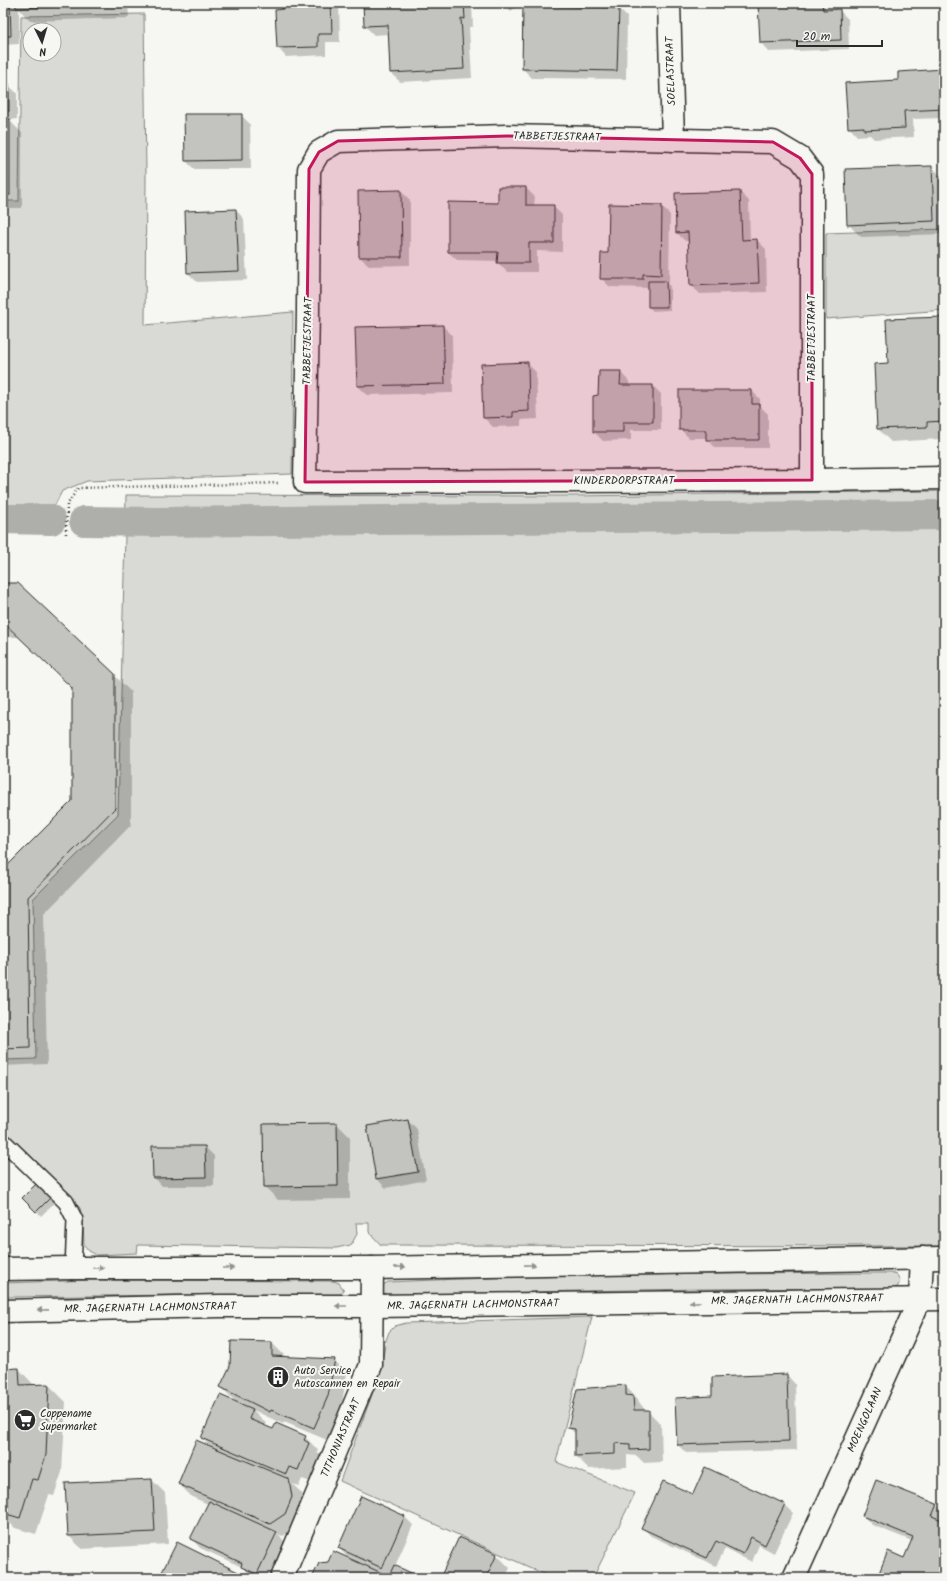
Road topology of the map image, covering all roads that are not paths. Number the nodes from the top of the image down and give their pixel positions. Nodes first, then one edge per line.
1 (669, 3) edge
2 (673, 140) junction
3 (944, 478) edge
4 (812, 480) junction
5 (305, 482) joint
6 (3, 1141) edge
7 (922, 1258) junction
8 (944, 1258) edge
9 (73, 1268) junction
10 (372, 1268) junction
11 (3, 1269) edge
12 (920, 1299) junction
13 (944, 1299) edge
14 (372, 1306) junction
15 (3, 1311) edge
16 (282, 1578) edge
17 (794, 1578) edge

1 - 2 street, SOELASTRAAT
2 - 4 street, TABBETJESTRAAT
2 - 5 street, TABBETJESTRAAT
3 - 4 street, KINDERDORPSTRAAT
4 - 5 street, KINDERDORPSTRAAT
6 - 9 lane
7 - 8 street
10 -> 7 street
7 - 12 street, MOENGOLAAN
9 -> 10 street
9 - 11 street
10 - 14 street, TITHONIASTRAAT
12 - 13 street, MR. JAGERNATH LACHMONSTRAAT
12 -> 14 street, MR. JAGERNATH LACHMONSTRAAT
12 - 17 street, MOENGOLAAN
14 -> 15 street, MR. JAGERNATH LACHMONSTRAAT
14 - 16 street, TITHONIASTRAAT

